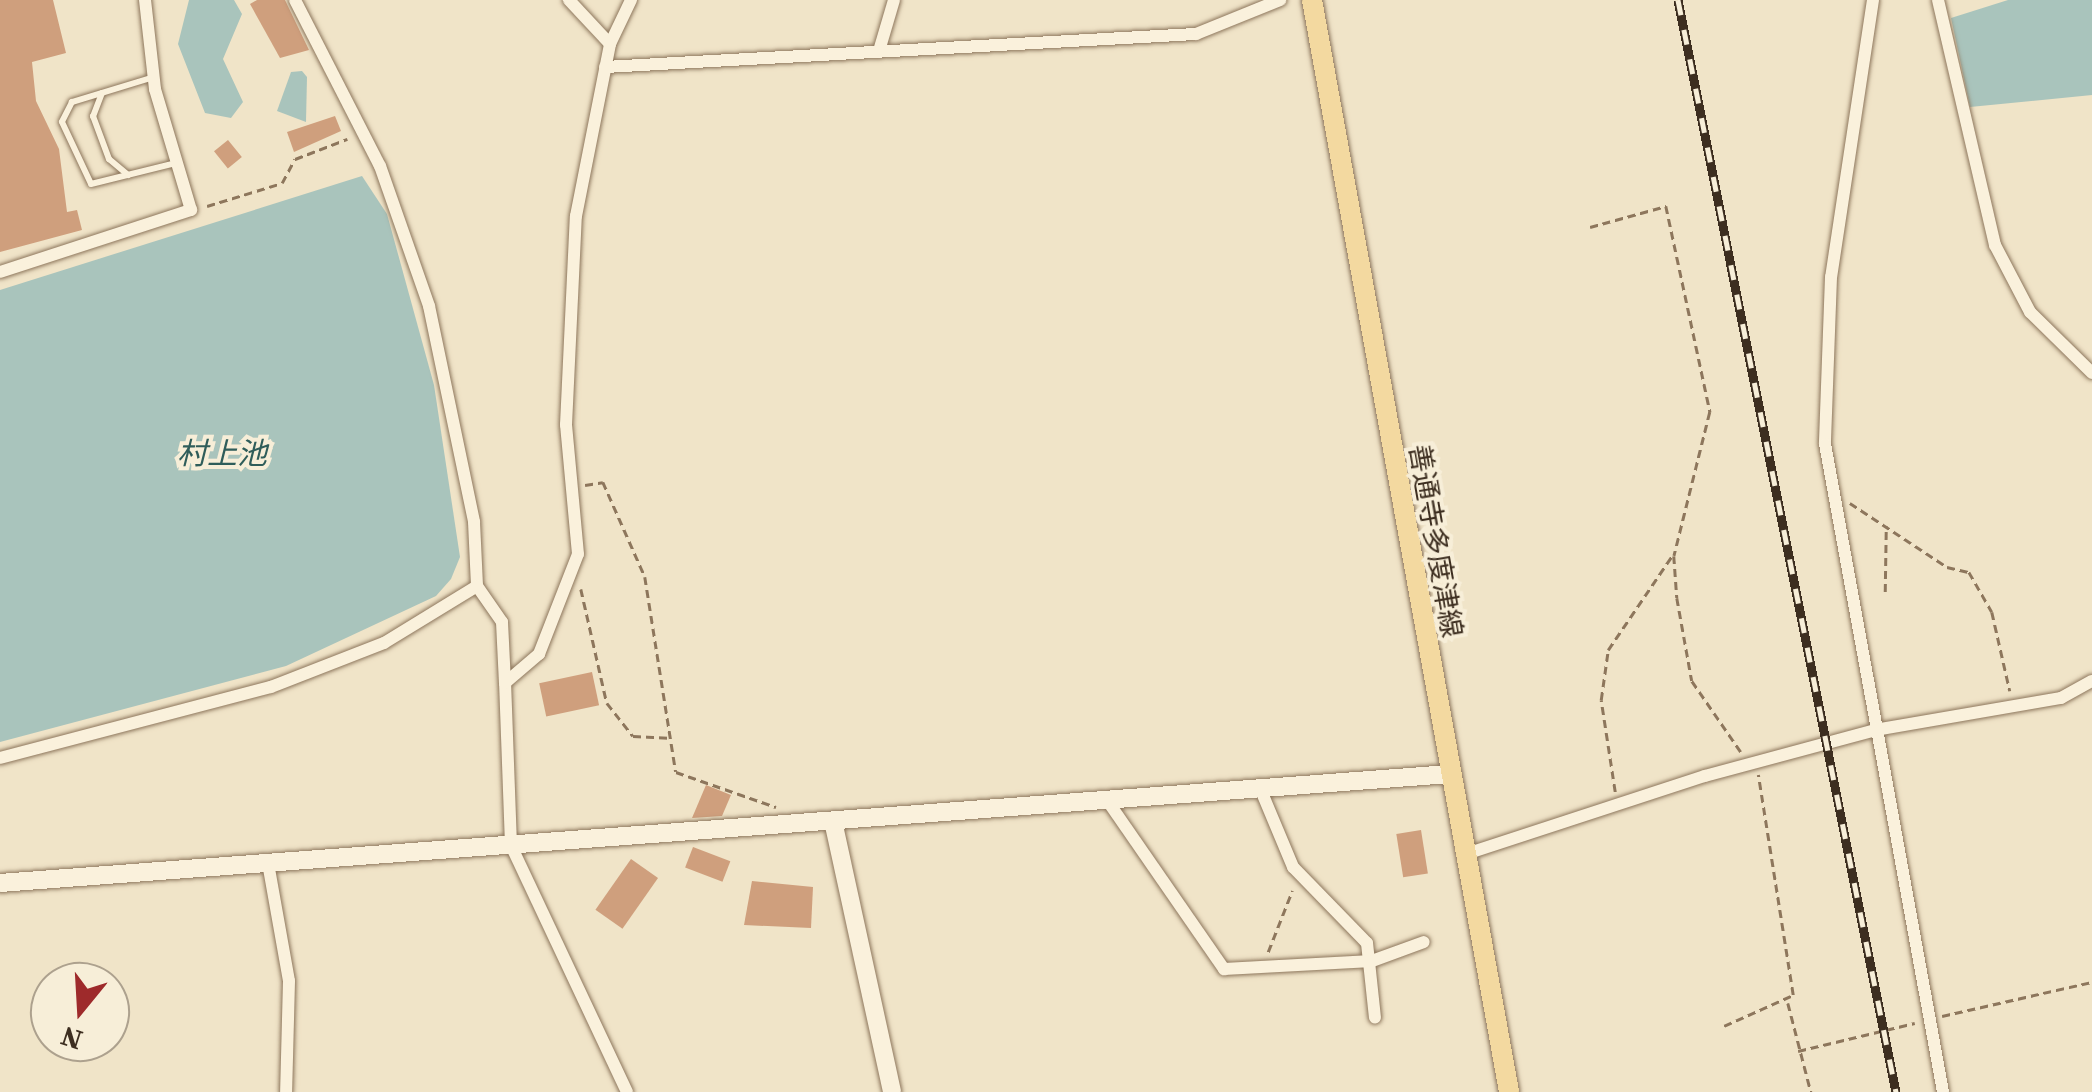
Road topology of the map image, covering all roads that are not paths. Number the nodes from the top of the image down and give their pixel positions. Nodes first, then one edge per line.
1 (145, 0) edge
2 (295, 0) edge
3 (568, 0) edge
4 (630, 0) edge
5 (894, 0) edge
6 (1280, 0) edge
7 (1312, 0) edge
8 (1874, 0) edge
9 (1938, 0) edge
10 (610, 44) junction
11 (879, 52) junction
12 (605, 66) junction
13 (154, 76) junction
14 (102, 92) junction
15 (177, 163) junction
16 (134, 176) junction
17 (0, 272) edge
18 (2092, 373) edge
19 (477, 586) junction
20 (2092, 680) edge
21 (505, 683) junction
22 (1875, 730) junction
23 (0, 758) edge
24 (1450, 774) junction
25 (1260, 788) junction
26 (1108, 800) junction
27 (834, 822) junction
28 (512, 845) junction
29 (1466, 854) junction
30 (268, 863) junction
31 (0, 883) edge
32 (1424, 942) dead end
33 (1372, 960) junction
34 (1375, 1018) dead end
35 (286, 1092) edge
36 (627, 1092) edge
37 (892, 1092) edge
38 (1509, 1092) edge
39 (1943, 1092) edge

1 - 13 street
2 - 19 street
3 - 10 street
4 - 10 street
5 - 11 street
6 - 11 street
7 - 24 main road, 善通寺多度津線
8 - 22 street
9 - 18 street
10 - 12 street
11 - 12 street
12 - 21 street
13 - 14 lane
13 - 15 street
14 - 16 lane
14 - 16 lane
15 - 16 lane
15 - 17 street
19 - 21 street
19 - 23 street
20 - 22 street
21 - 28 street
22 - 29 street
22 - 39 street
24 - 25 street
24 - 29 main road, 善通寺多度津線
25 - 26 street
25 - 33 street
26 - 27 street
26 - 33 street
27 - 28 street
27 - 37 street
28 - 30 street
28 - 36 street
29 - 38 main road, 善通寺多度津線
30 - 31 street
30 - 35 street
32 - 33 street
33 - 34 street

